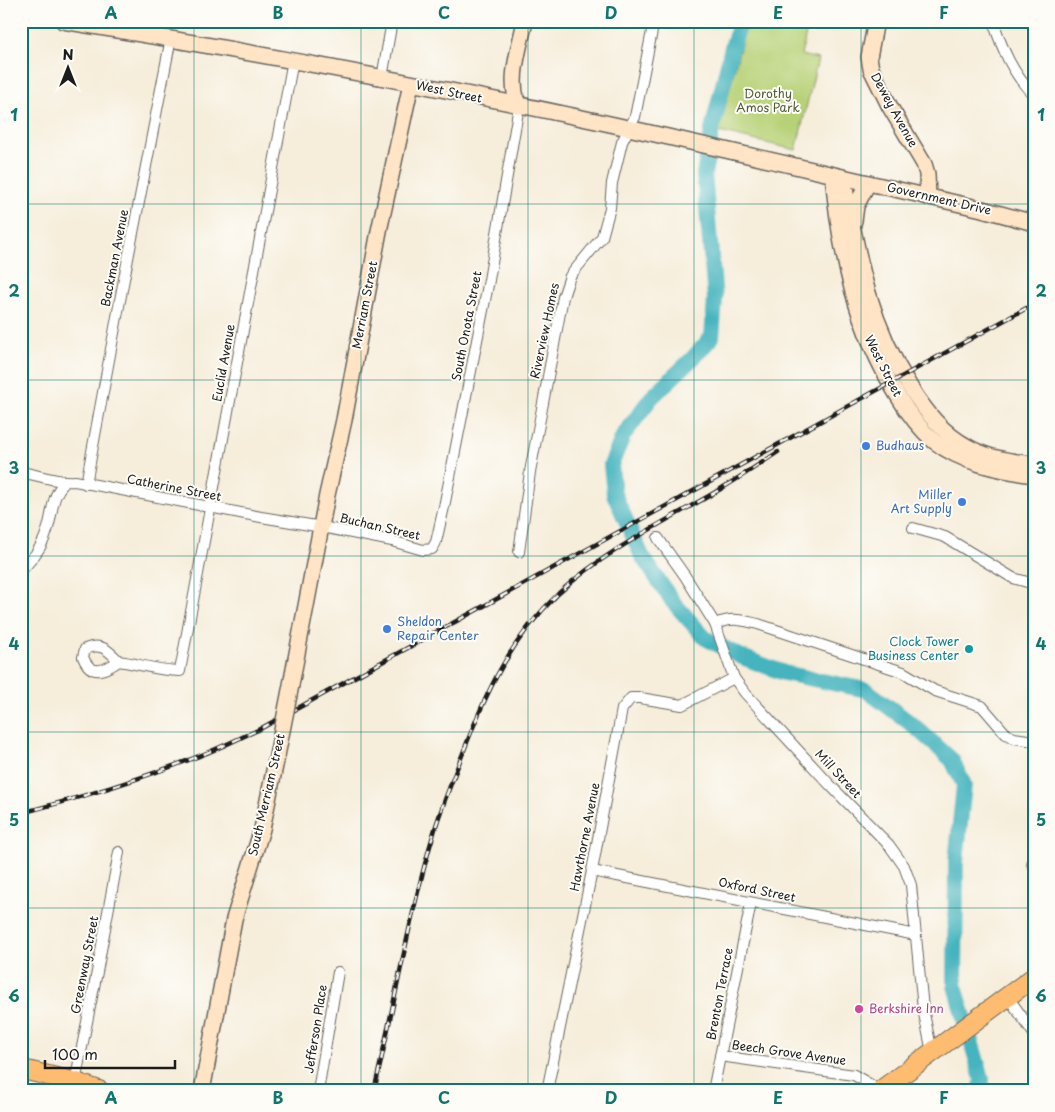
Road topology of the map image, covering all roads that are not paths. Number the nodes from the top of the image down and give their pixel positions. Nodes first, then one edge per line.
1 (62, 21) edge
2 (392, 21) edge
3 (525, 21) edge
4 (654, 21) edge
5 (876, 21) edge
6 (993, 21) edge
7 (171, 38) junction
8 (293, 60) junction
9 (382, 78) junction
10 (411, 84) junction
11 (1034, 96) edge
12 (519, 106) junction
13 (629, 129) junction
14 (838, 176) junction
15 (868, 183) junction
16 (928, 197) junction
17 (998, 212) junction
18 (1034, 217) edge
19 (1034, 224) edge
20 (854, 234) junction
21 (1034, 464) edge
22 (21, 472) edge
23 (1034, 475) edge
24 (64, 483) junction
25 (86, 484) junction
26 (210, 508) junction
27 (322, 527) junction
28 (913, 528) dead end
29 (658, 538) dead end
30 (432, 549) joint
31 (519, 552) dead end
32 (21, 572) edge
33 (1034, 584) edge
34 (715, 624) junction
35 (119, 661) dead end
36 (734, 678) junction
37 (1034, 742) edge
38 (118, 852) dead end
39 (592, 871) junction
40 (751, 903) junction
41 (916, 935) junction
42 (338, 972) dead end
43 (1034, 977) edge
44 (1008, 997) junction
45 (1034, 1034) edge
46 (936, 1049) junction
47 (720, 1056) junction
48 (21, 1069) edge
49 (75, 1082) junction
50 (100, 1091) edge
51 (202, 1091) edge
52 (318, 1091) edge
53 (547, 1091) edge
54 (713, 1091) edge
55 (880, 1091) edge

1 - 7 street, West Street
2 - 9 street
3 - 12 street
4 - 13 street, Riverview Homes
5 - 16 street, Dewey Avenue
6 - 11 street
7 - 8 street, West Street
7 - 25 street, Backman Avenue
8 - 9 street, West Street
8 - 26 street, Euclid Avenue
9 - 10 street, West Street
10 - 12 street, West Street
10 - 27 street, Merriam Street
12 - 13 street, West Street
12 - 30 street, South Onota Street
13 - 14 street, West Street
13 - 31 street, Riverview Homes
14 - 15 street, Government Drive
14 - 20 street, West Street
14 - 23 street, West Street
15 - 16 street, Government Drive
15 - 20 street, West Street
16 - 17 street, Government Drive
17 - 18 street
17 - 19 street, Government Drive
20 - 21 street, West Street
22 - 24 street, Catherine Street
24 - 25 street, Catherine Street
24 - 32 street
25 - 26 street, Catherine Street
26 - 27 street, Catherine Street
26 - 35 street, Euclid Avenue
27 - 30 street, Buchan Street
27 - 51 street, South Merriam Street, bridge
28 - 33 street
29 - 34 street, Mill Street
34 - 36 street, Mill Street
34 - 37 street
36 - 39 street, Hawthorne Avenue
36 - 41 street, Mill Street
38 - 49 street, Greenway Street
39 - 40 street, Oxford Street
39 - 53 street, Hawthorne Avenue
40 - 41 street, Oxford Street
40 - 47 street, Brenton Terrace
41 - 46 street, Mill Street
42 - 52 street, Jefferson Place
43 - 44 highway
44 - 45 street
44 - 46 highway
46 - 55 highway
47 - 54 street, Brenton Terrace
47 - 55 street, Beech Grove Avenue
48 - 49 highway
49 - 50 highway

